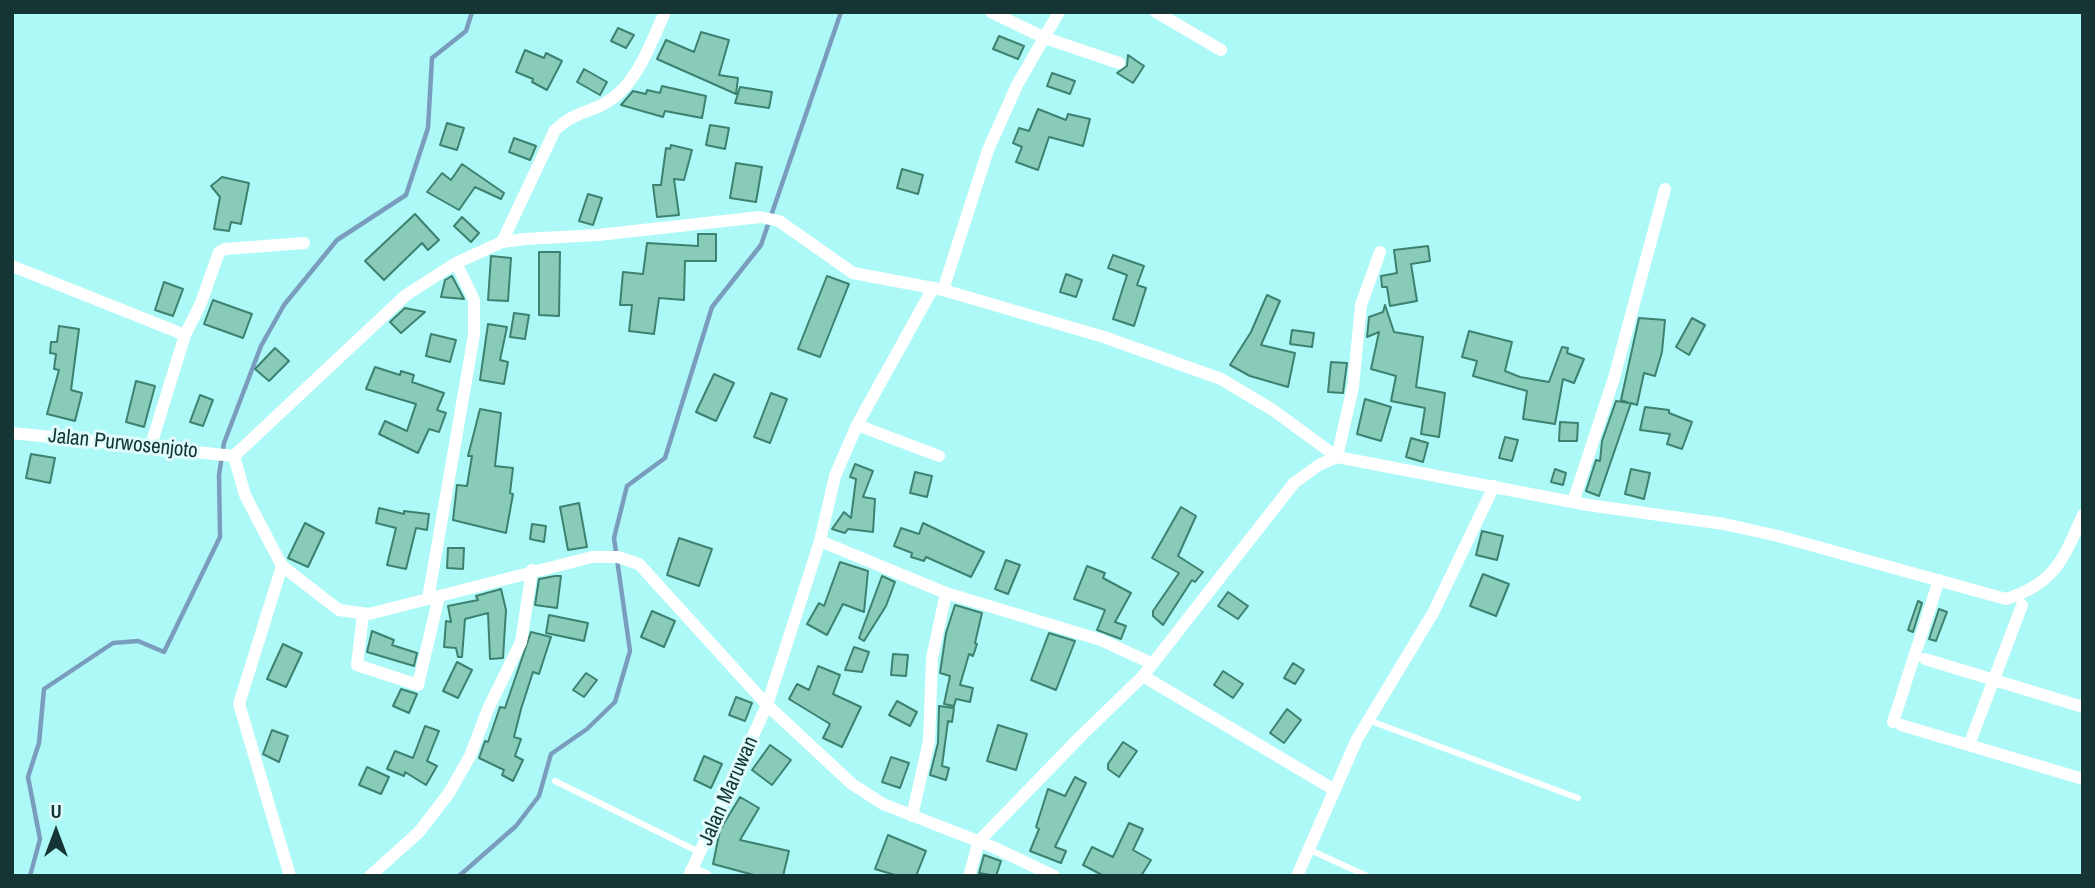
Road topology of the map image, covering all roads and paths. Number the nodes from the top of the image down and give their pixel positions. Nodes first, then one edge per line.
1 (665, 12) edge
2 (991, 12) edge
3 (1059, 12) edge
4 (1156, 12) edge
5 (1045, 38) junction
6 (1221, 50) dead end
7 (1119, 63) dead end
8 (1665, 189) dead end
9 (502, 242) junction
10 (304, 243) dead end
11 (1380, 252) dead end
12 (456, 263) junction
13 (12, 266) edge
14 (938, 289) junction
15 (185, 335) junction
16 (857, 425) junction
17 (12, 433) edge
18 (151, 445) junction
19 (231, 455) junction
20 (939, 456) dead end
21 (1337, 457) junction
22 (1494, 486) junction
23 (1573, 502) junction
24 (2083, 515) edge
25 (820, 541) junction
26 (282, 566) junction
27 (532, 570) junction
28 (1939, 580) junction
29 (946, 593) junction
30 (434, 598) junction
31 (2022, 605) dead end
32 (363, 614) junction
33 (1925, 659) dead end
34 (1151, 663) junction
35 (1143, 676) junction
36 (1995, 678) junction
37 (767, 705) junction
38 (2083, 707) edge
39 (1368, 720) junction
40 (1969, 746) junction
41 (2083, 779) edge
42 (555, 781) dead end
43 (1334, 789) junction
44 (1578, 798) dead end
45 (912, 817) junction
46 (979, 841) junction
47 (1308, 849) junction
48 (701, 853) junction
49 (690, 873) edge
50 (290, 876) edge
51 (370, 876) edge
52 (706, 876) edge
53 (970, 876) edge
54 (1054, 876) edge
55 (1297, 876) edge
56 (1367, 876) edge

1 - 9 street
2 - 5 street
3 - 5 street, Jalan Maruwan
4 - 6 street
5 - 7 street
5 - 14 street, Jalan Maruwan
8 - 23 street
9 - 12 street
9 - 14 street
10 - 15 street
11 - 21 street
12 - 19 street
12 - 30 street
13 - 15 street
14 - 16 street, Jalan Maruwan
14 - 21 street
15 - 18 street
16 - 20 street
16 - 25 street, Jalan Maruwan
17 - 18 street, Jalan Purwosenjoto
18 - 19 street, Jalan Purwosenjoto
19 - 26 street
21 - 22 street
21 - 34 street
22 - 23 street
22 - 39 street
23 - 28 street
24 - 28 street
25 - 29 street
25 - 37 street, Jalan Maruwan
26 - 32 street
26 - 50 street
27 - 30 street
27 - 37 street
27 - 51 street
28 - 40 street
29 - 34 street
29 - 45 street
30 - 32 street
30 - 32 street
31 - 36 street
33 - 36 street
34 - 35 street
35 - 43 street
35 - 46 street
36 - 38 street
36 - 40 street
37 - 45 street
37 - 48 street, Jalan Maruwan
39 - 43 street
39 - 44 lane
40 - 41 street
42 - 48 lane
43 - 47 street
45 - 46 street
46 - 53 street
46 - 54 street
47 - 55 street
47 - 56 lane
48 - 49 street, Jalan Maruwan
49 - 52 street

